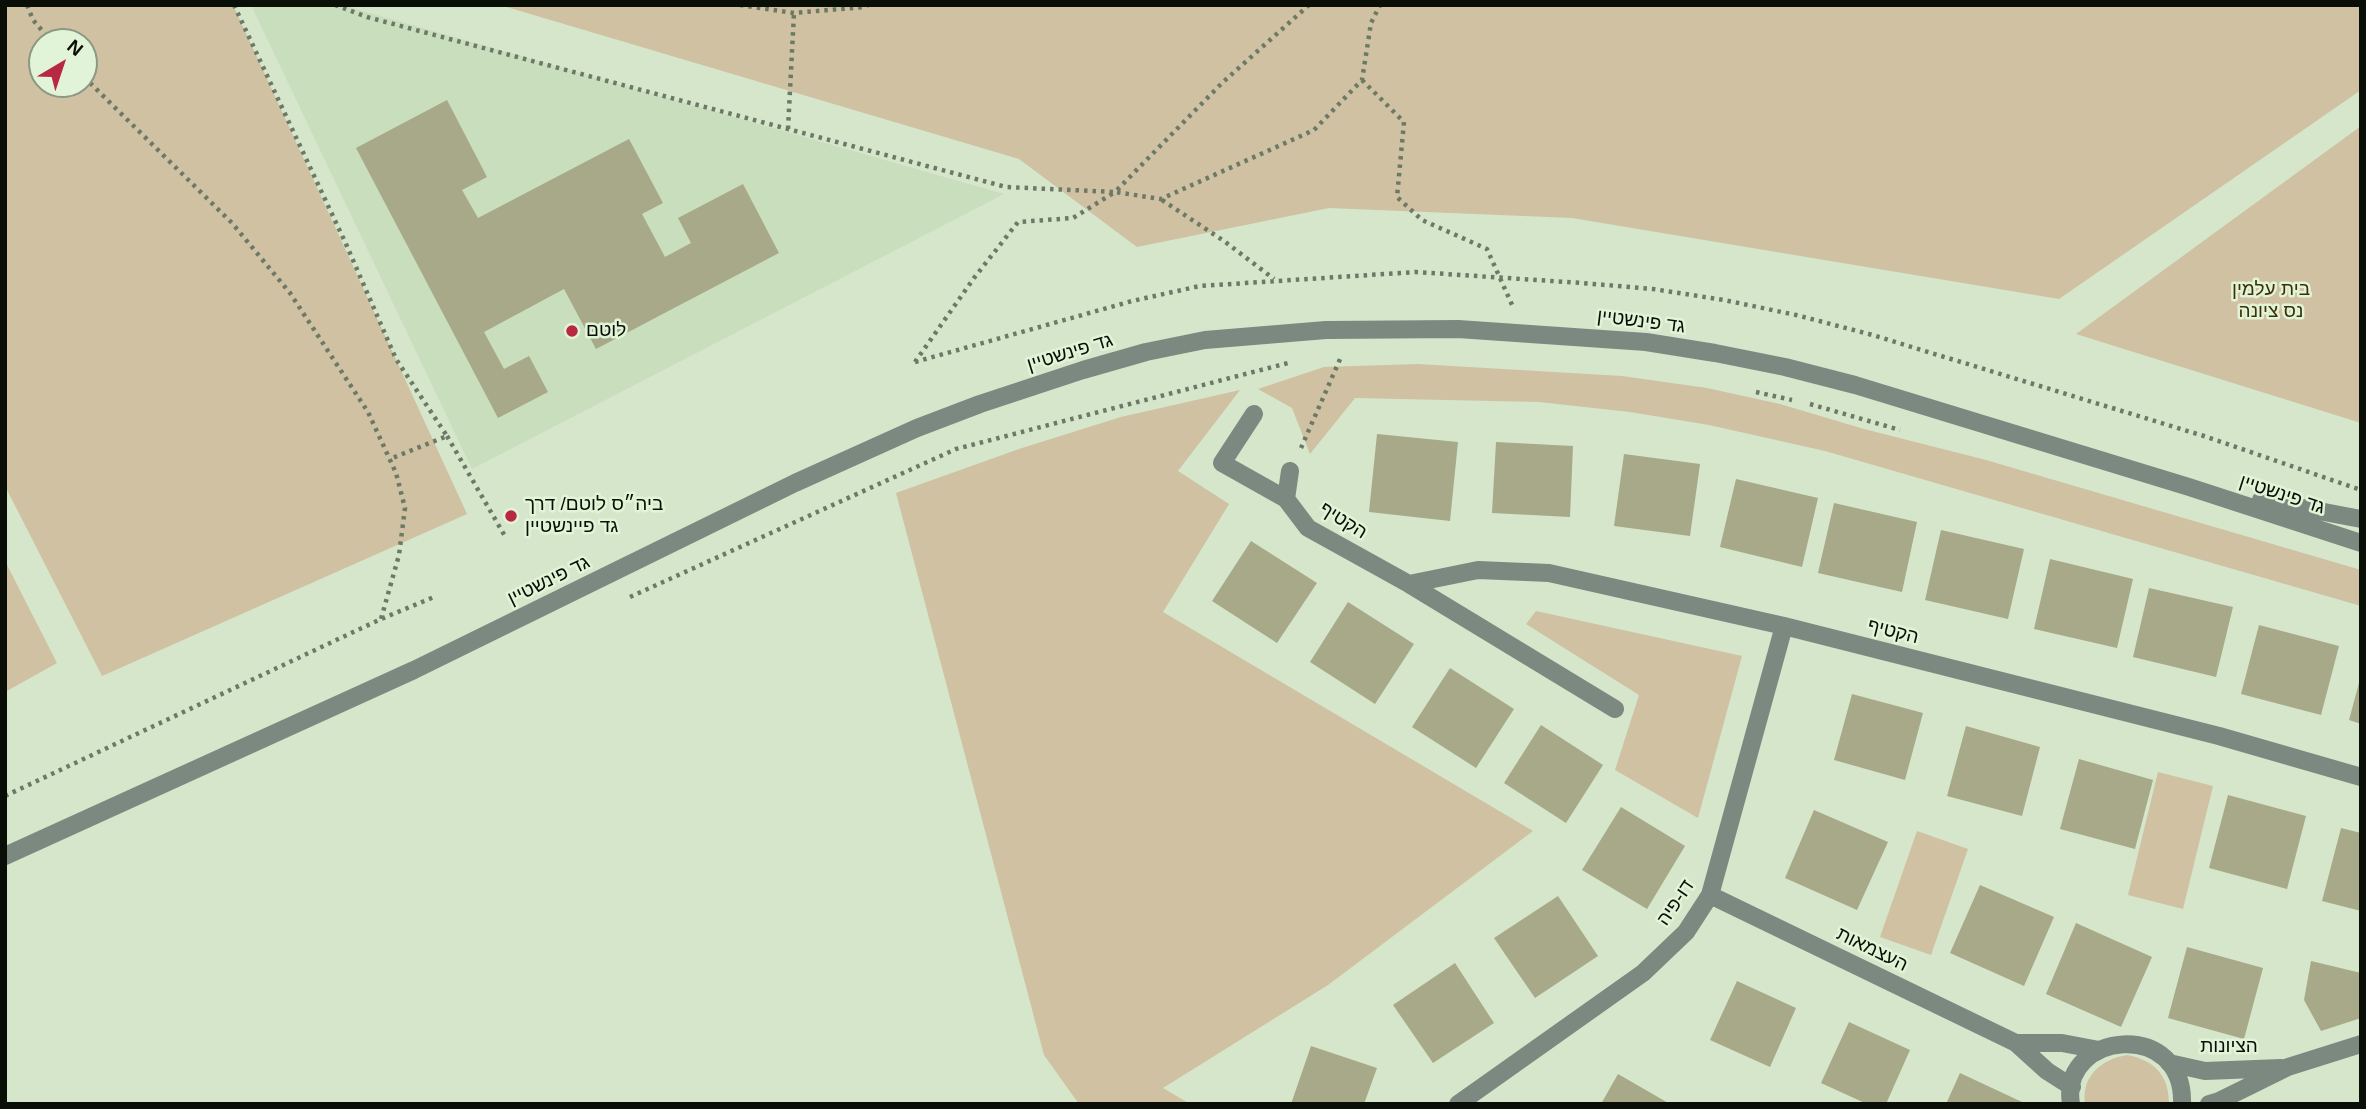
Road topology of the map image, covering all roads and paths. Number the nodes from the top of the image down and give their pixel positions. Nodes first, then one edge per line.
1 (27, 5) edge
2 (234, 5) edge
3 (335, 5) edge
4 (740, 5) edge
5 (868, 5) edge
6 (1309, 5) edge
7 (1380, 5) edge
8 (794, 13) junction
9 (40, 28) edge
10 (1362, 80) junction
11 (98, 91) edge
12 (788, 129) junction
13 (1115, 192) junction
14 (1161, 199) junction
15 (1501, 278) junction
16 (1274, 279) junction
17 (1353, 355) dead end
18 (1341, 356) junction
19 (1329, 357) dead end
20 (1294, 361) dead end
21 (1753, 391) dead end
22 (1254, 414) dead end
23 (1908, 432) dead end
24 (447, 436) junction
25 (390, 459) junction
26 (1290, 471) joint
27 (2189, 487) junction
28 (2361, 489) edge
29 (1286, 499) junction
30 (2361, 519) edge
31 (506, 538) dead end
32 (2361, 543) edge
33 (1409, 584) junction
34 (434, 597) dead end
35 (627, 599) dead end
36 (381, 619) junction
37 (1784, 626) junction
38 (1615, 709) dead end
39 (2361, 778) edge
40 (5, 796) edge
41 (40, 839) junction
42 (5, 851) edge
43 (5, 856) edge
44 (1710, 895) junction
45 (2016, 1043) junction
46 (2361, 1044) edge
47 (2099, 1050) junction
48 (2169, 1063) junction
49 (2288, 1067) junction
50 (2071, 1096) edge
51 (1458, 1104) edge
52 (2182, 1104) edge
53 (2209, 1104) edge

1 - 9 path
2 - 24 path
3 - 12 path
4 - 8 path
5 - 8 path
6 - 13 path
7 - 10 path
8 - 12 path
10 - 14 path
10 - 15 path
11 - 25 path
12 - 13 path
13 - 14 path
13 - 16 path
14 - 16 path
15 - 16 path
15 - 28 path
17 - 18 path
18 - 19 path
18 - 26 path
20 - 35 path
21 - 23 path
22 - 29 street
24 - 25 path
24 - 31 path
25 - 36 path
26 - 29 street
27 - 30 street, גד פינשטיין
27 - 32 street, גד פינשטיין
27 - 41 street, גד פינשטיין
29 - 33 street, הקטיף
33 - 37 street, הקטיף
33 - 38 street, הקטיף
34 - 36 path
36 - 40 path
37 - 39 street, הקטיף
37 - 44 street, דו-פיה
41 - 42 street, גד פינשטיין
41 - 43 street, גד פינשטיין
44 - 45 street, העצמאות
44 - 51 street, דו-פיה
45 - 47 street, העצמאות
45 - 50 street, העצמאות
46 - 49 street, הציונות
47 - 48 street
47 - 50 street
48 - 49 street, הציונות
48 - 52 street
49 - 53 street, הציונות

